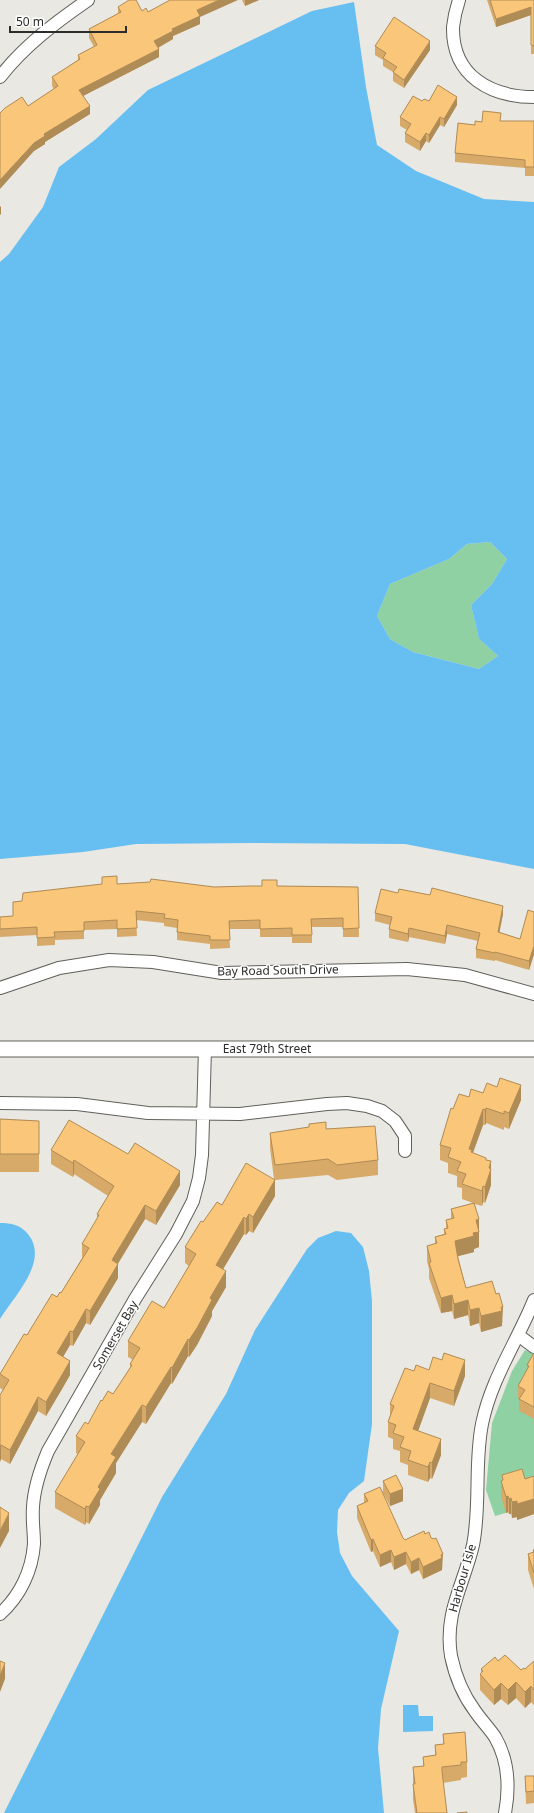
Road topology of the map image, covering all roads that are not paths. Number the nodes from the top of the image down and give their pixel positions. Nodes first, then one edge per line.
1 (88, 0) edge
2 (459, 0) edge
3 (0, 77) edge
4 (534, 98) edge
5 (0, 988) edge
6 (534, 994) edge
7 (205, 1048) junction
8 (0, 1049) edge
9 (534, 1049) edge
10 (0, 1103) edge
11 (203, 1113) junction
12 (406, 1151) dead end
13 (534, 1300) edge
14 (518, 1335) junction
15 (534, 1346) edge
16 (0, 1614) edge
17 (505, 1813) edge

1 - 3 street
2 - 4 street
5 - 6 street, Bay Road South Drive
7 - 8 street, East 79th Street
7 - 9 street, East 79th Street
7 - 11 street, Somerset Bay
10 - 11 street
11 - 12 street
11 - 16 street, Somerset Bay
13 - 14 street, Harbour Isle
14 - 15 street
14 - 17 street, Harbour Isle

